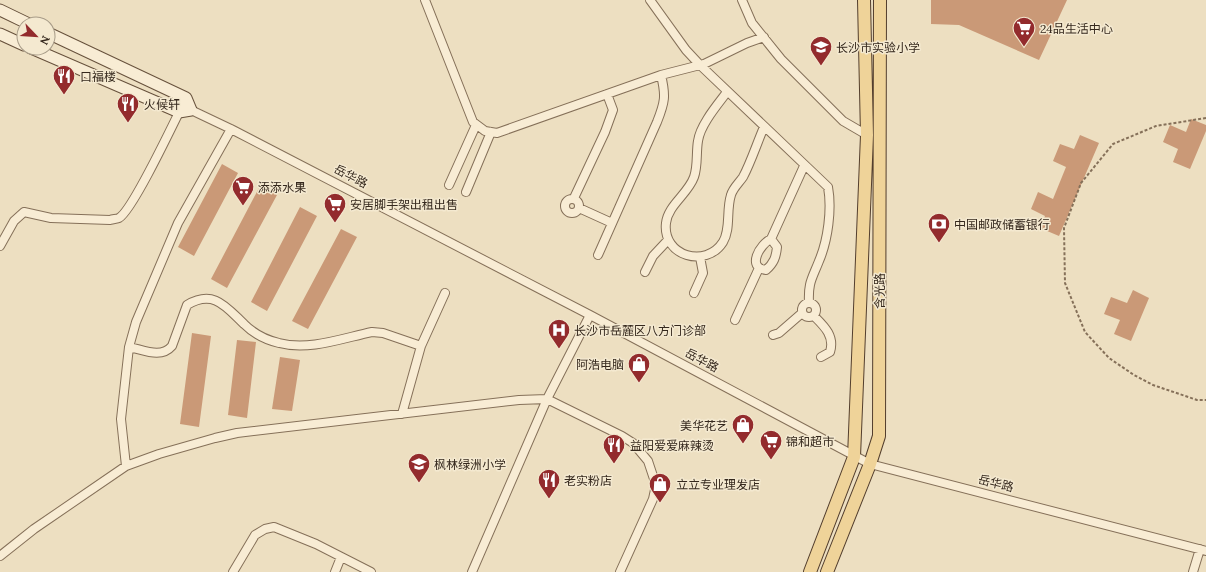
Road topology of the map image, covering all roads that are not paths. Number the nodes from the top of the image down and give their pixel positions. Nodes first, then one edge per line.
1 (425, 0) edge
2 (650, 0) edge
3 (742, 0) edge
4 (864, 0) edge
5 (880, 0) edge
6 (0, 10) edge
7 (16, 18) edge
8 (0, 34) edge
9 (56, 37) edge
10 (764, 37) junction
11 (16, 41) edge
12 (50, 56) edge
13 (700, 65) junction
14 (661, 75) junction
15 (727, 92) junction
16 (607, 94) junction
17 (186, 98) junction
18 (191, 110) junction
19 (179, 112) junction
20 (476, 125) junction
21 (764, 127) junction
22 (231, 129) junction
23 (491, 132) junction
24 (866, 134) junction
25 (804, 166) junction
26 (449, 185) dead end
27 (466, 192) dead end
28 (574, 198) junction
29 (579, 208) junction
30 (612, 223) junction
31 (771, 239) junction
32 (668, 240) junction
33 (0, 246) edge
34 (598, 255) dead end
35 (700, 257) junction
36 (759, 268) junction
37 (645, 272) dead end
38 (445, 293) dead end
39 (694, 293) dead end
40 (809, 303) junction
41 (802, 313) junction
42 (590, 315) junction
43 (814, 316) junction
44 (735, 320) dead end
45 (774, 335) dead end
46 (421, 346) junction
47 (129, 347) junction
48 (821, 357) dead end
49 (547, 399) junction
50 (402, 414) junction
51 (854, 457) junction
52 (870, 464) junction
53 (126, 466) junction
54 (1203, 550) edge
55 (0, 556) edge
56 (341, 557) junction
57 (234, 572) edge
58 (335, 572) edge
59 (371, 572) edge
60 (472, 572) edge
61 (620, 572) edge
62 (810, 572) edge
63 (827, 572) edge
64 (1193, 572) edge

1 - 20 street
2 - 13 street
3 - 10 street
4 - 24 main road, 含光路
5 - 52 main road, 含光路
6 - 7 street
8 - 11 street
9 - 17 street
10 - 13 street
10 - 24 street
12 - 19 street
13 - 14 street
13 - 15 street
14 - 16 street
14 - 30 street
15 - 21 street
15 - 32 street
16 - 23 street
16 - 28 street
17 - 18 street
17 - 19 street
18 - 19 street
18 - 22 street, 岳华路
19 - 33 street
20 - 23 street
20 - 26 street
21 - 25 street
21 - 35 street
22 - 42 street, 岳华路
22 - 47 street
23 - 27 street
24 - 51 main road, 含光路
25 - 31 street
25 - 40 street
28 - 29 street
28 - 29 street
29 - 30 street
30 - 34 street
31 - 36 street
31 - 36 street
32 - 35 street
32 - 37 street
35 - 39 street
36 - 44 street
38 - 46 street
40 - 41 street
40 - 43 street
41 - 43 street
41 - 45 street
42 - 49 street
42 - 51 street, 岳华路
43 - 48 street
46 - 47 street
46 - 50 street
47 - 53 street
49 - 50 street
49 - 60 street
49 - 61 street
50 - 53 street
51 - 52 street, 岳华路
51 - 62 main road, 含光路
52 - 54 street, 岳华路
52 - 63 main road, 含光路
53 - 55 street
54 - 64 street
56 - 57 street
56 - 58 street
56 - 59 street

